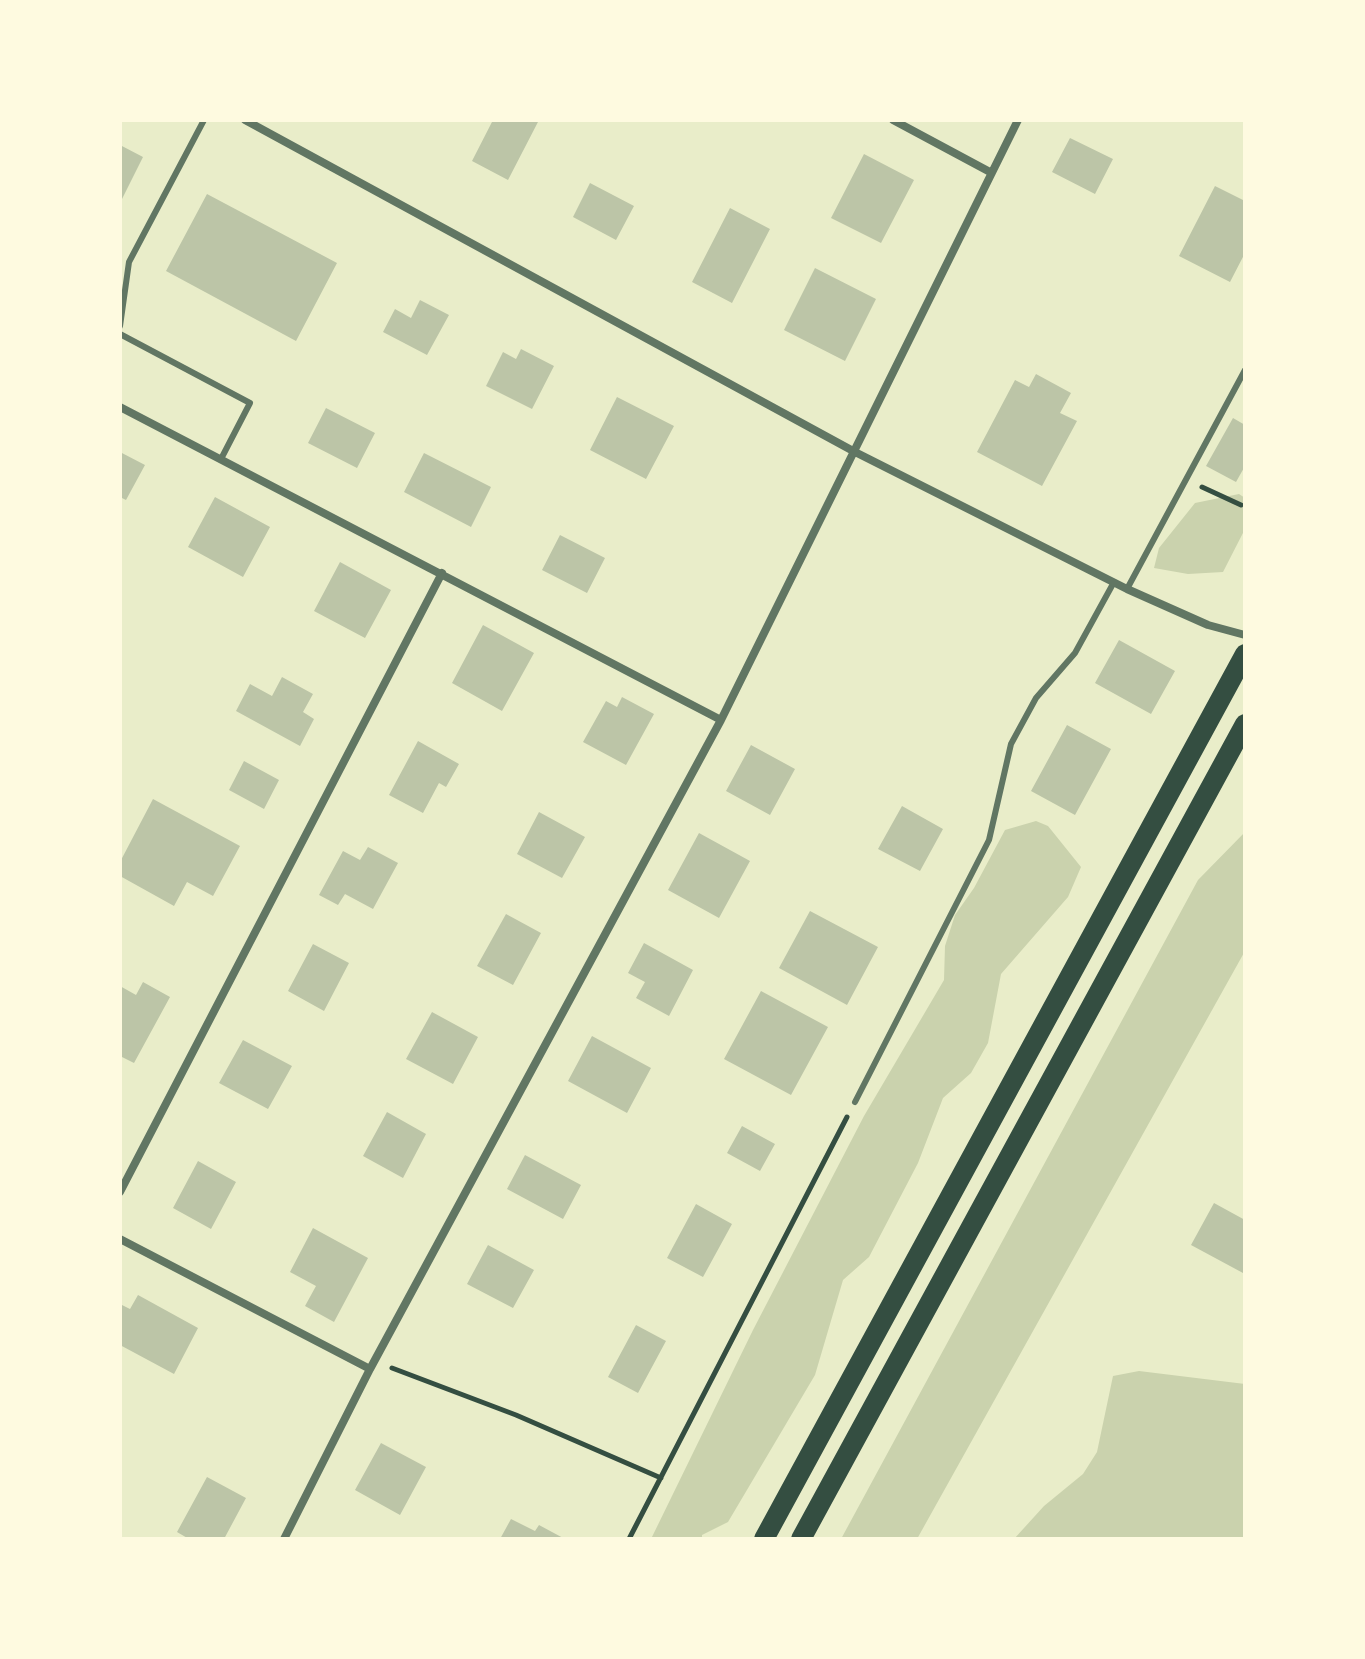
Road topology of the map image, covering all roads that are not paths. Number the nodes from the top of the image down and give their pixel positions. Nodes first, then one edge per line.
1 (204, 120) edge
2 (245, 120) edge
3 (893, 120) edge
4 (1018, 120) edge
5 (990, 172) junction
6 (120, 326) edge
7 (120, 334) edge
8 (1245, 370) edge
9 (120, 407) edge
10 (855, 452) junction
11 (221, 459) junction
12 (442, 573) junction
13 (1114, 582) junction
14 (1127, 589) junction
15 (1245, 635) edge
16 (1245, 654) edge
17 (721, 720) junction
18 (1245, 724) edge
19 (855, 1102) road end
20 (120, 1192) edge
21 (120, 1239) edge
22 (372, 1365) junction
23 (284, 1539) edge
24 (764, 1539) edge
25 (801, 1539) edge

1 - 6 lane
2 - 10 street
3 - 5 street
4 - 5 street
5 - 10 street
7 - 11 lane
8 - 14 lane
9 - 11 street
10 - 13 street
10 - 17 street
11 - 12 street
12 - 17 street
12 - 20 street
13 - 14 street
13 - 19 lane
14 - 15 street
16 - 24 main road
17 - 22 street
18 - 25 main road
21 - 22 street
22 - 23 street

